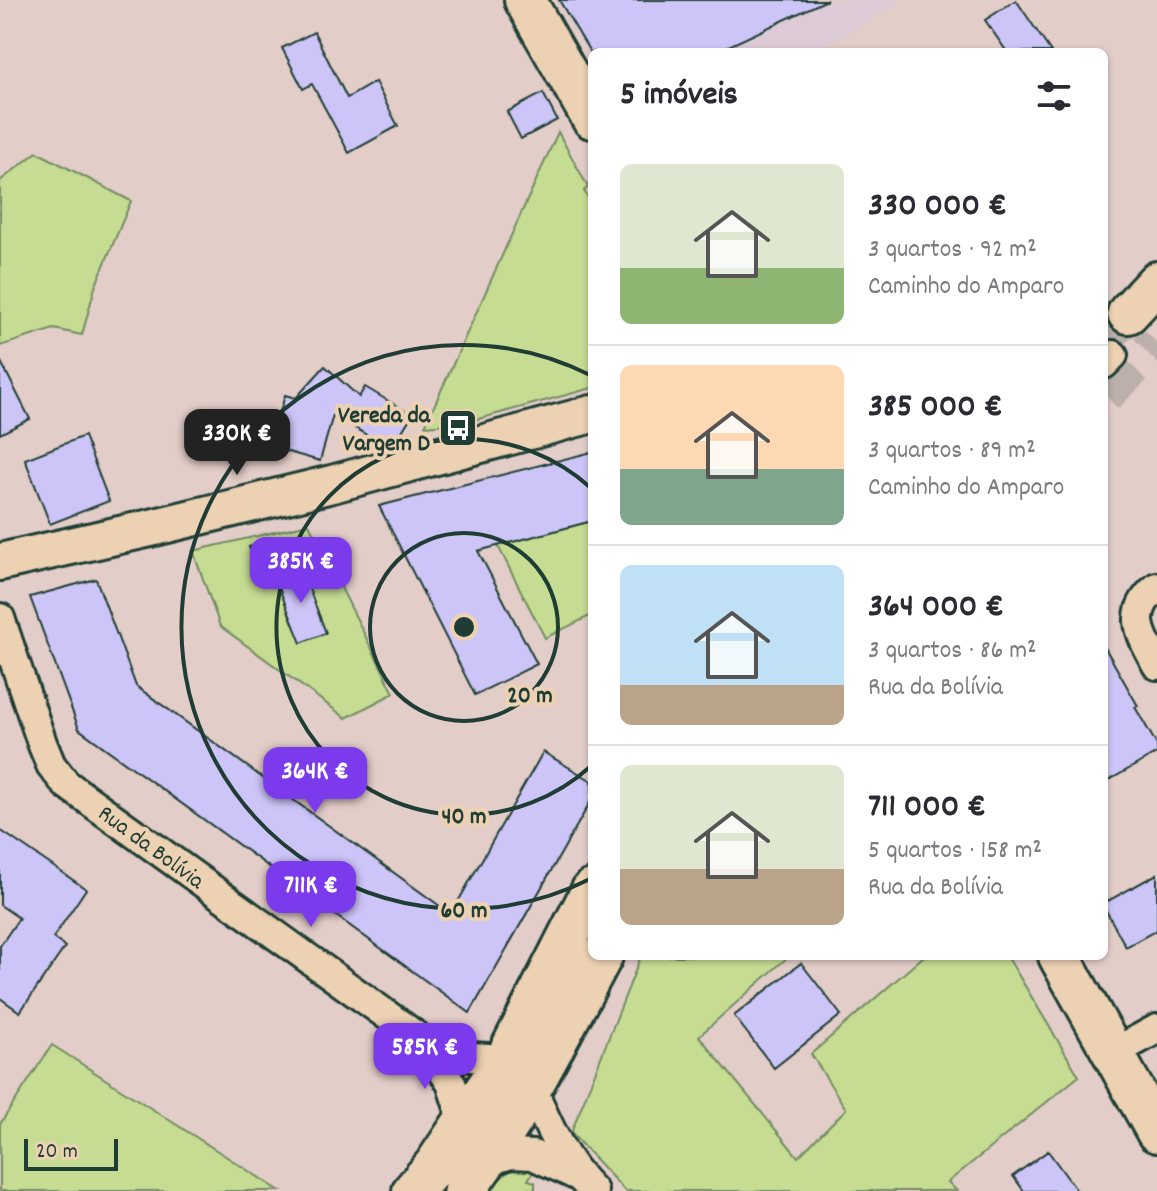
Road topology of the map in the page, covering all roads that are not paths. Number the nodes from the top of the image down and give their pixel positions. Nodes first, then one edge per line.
1 (525, 0) edge
2 (588, 111) edge
3 (1157, 282) edge
4 (1128, 313) tunnel mouth
5 (588, 415) edge
6 (0, 562) edge
7 (1157, 587) edge
8 (0, 618) edge
9 (1157, 665) edge
10 (588, 900) edge
11 (599, 960) edge
12 (1061, 960) edge
13 (1157, 1029) edge
14 (423, 1041) junction
15 (1113, 1053) junction
16 (519, 1073) junction
17 (464, 1123) junction
18 (1157, 1132) edge
19 (475, 1176) edge
20 (585, 1183) edge
21 (413, 1191) edge

1 - 2 main road
3 - 4 main road
5 - 6 street
7 - 9 street
8 - 14 street, Rua da Bolívia
10 - 16 main road
11 - 16 main road
12 - 15 main road
13 - 15 street
14 - 16 street, Rua da Bolívia
14 - 17 street, Rua da Bolívia
15 - 18 main road
16 - 17 main road
16 - 19 main road
16 - 20 street
17 - 21 main road
19 - 20 street

